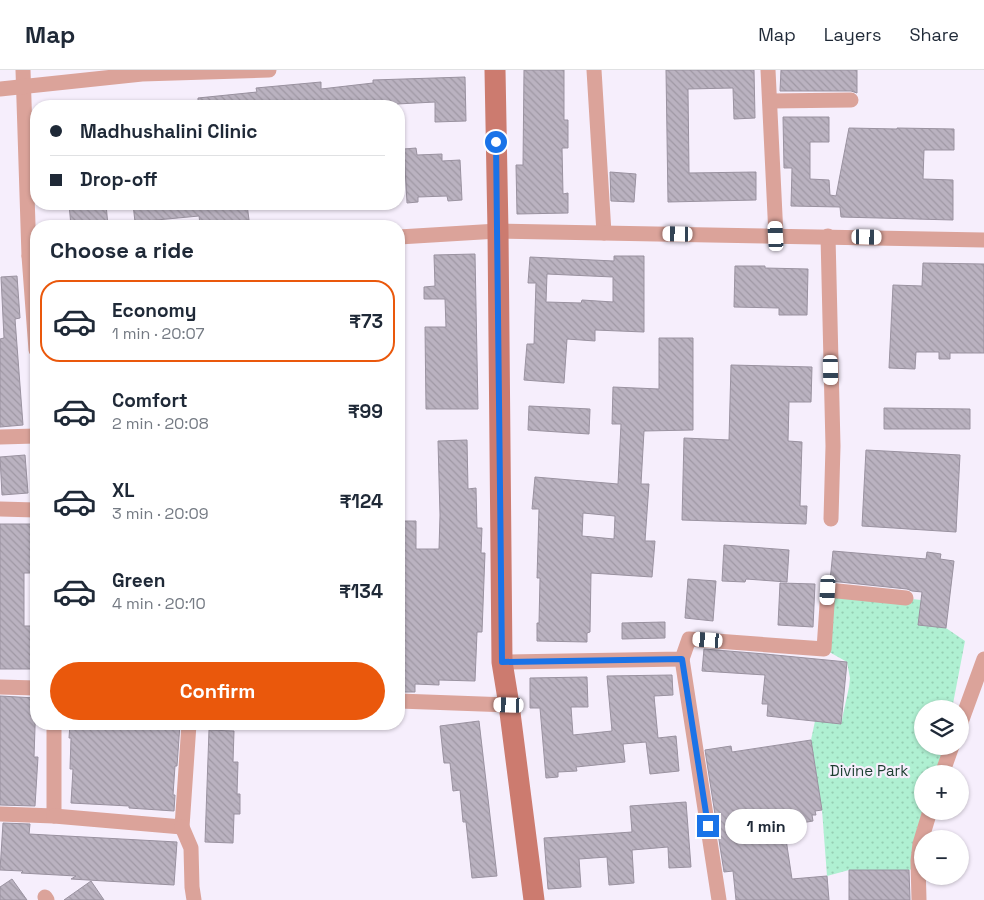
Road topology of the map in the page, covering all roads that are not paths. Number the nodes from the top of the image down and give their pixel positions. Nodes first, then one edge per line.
1 (23, 70) edge
2 (269, 70) edge
3 (495, 70) edge
4 (594, 70) edge
5 (768, 70) edge
6 (142, 72) edge
7 (24, 86) junction
8 (0, 89) edge
9 (851, 100) dead end
10 (770, 101) junction
11 (30, 199) edge
12 (498, 232) junction
13 (604, 234) junction
14 (776, 236) junction
15 (828, 236) junction
16 (405, 237) edge
17 (984, 240) edge
18 (30, 436) edge
19 (0, 437) edge
20 (0, 509) edge
21 (30, 510) edge
22 (831, 519) dead end
23 (906, 598) dead end
24 (682, 659) junction
25 (984, 659) edge
26 (502, 662) junction
27 (0, 687) edge
28 (30, 688) edge
29 (969, 700) edge
30 (405, 701) edge
31 (509, 705) junction
32 (54, 730) edge
33 (189, 730) edge
34 (0, 814) edge
35 (54, 816) junction
36 (927, 820) edge
37 (182, 827) junction
38 (194, 900) edge
39 (534, 900) edge
40 (719, 900) edge
41 (919, 900) edge

1 - 7 street
2 - 6 street
3 - 12 street
4 - 13 street
5 - 10 street
6 - 7 street
7 - 8 street
7 - 11 street
9 - 10 street
10 - 14 street
12 - 13 street
12 - 16 street
12 - 26 street
13 - 14 street
14 - 15 street
15 - 17 street
15 - 22 street
18 - 19 street
20 - 21 street
23 - 24 street
24 - 26 street
24 - 40 street
25 - 29 street
26 - 31 street
27 - 28 street
30 - 31 street
31 - 39 street
32 - 35 street
33 - 37 street
34 - 35 street
35 - 37 street
36 - 41 street
37 - 38 street

